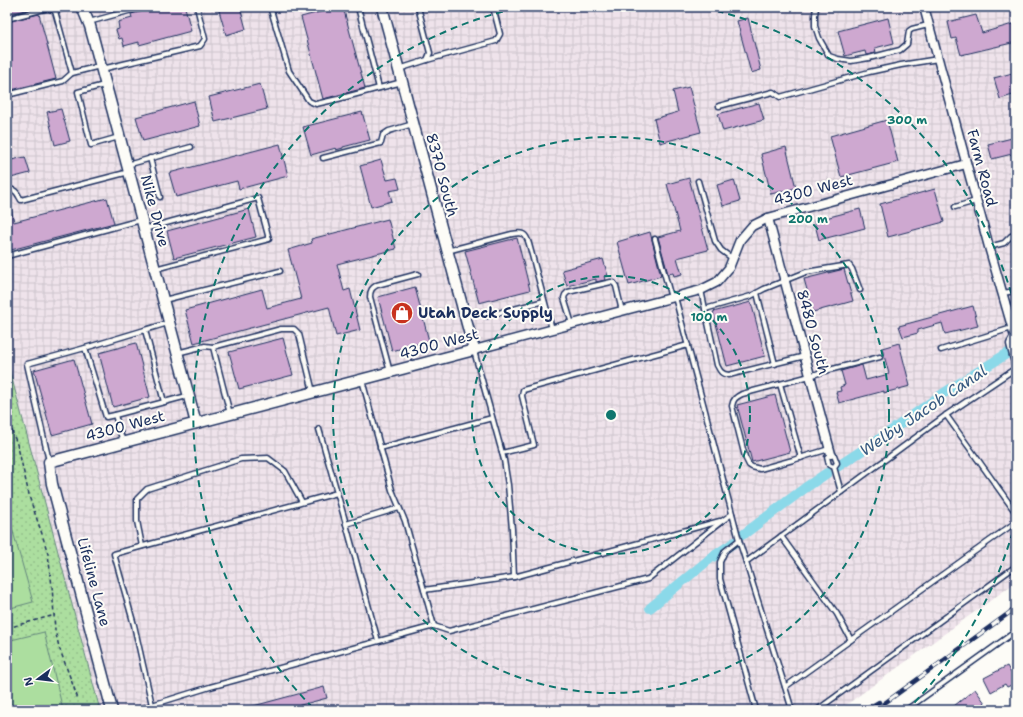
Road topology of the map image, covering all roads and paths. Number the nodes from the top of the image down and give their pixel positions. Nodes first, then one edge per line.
1 (68, 7) edge
2 (82, 7) edge
3 (143, 7) edge
4 (197, 7) edge
5 (283, 7) edge
6 (358, 7) edge
7 (382, 7) edge
8 (418, 7) edge
9 (494, 7) edge
10 (816, 7) edge
11 (924, 7) edge
12 (55, 11) junction
13 (7, 19) edge
14 (88, 22) junction
15 (928, 25) junction
16 (938, 59) junction
17 (427, 60) junction
18 (101, 68) junction
19 (399, 69) junction
20 (72, 73) junction
21 (402, 82) junction
22 (105, 84) junction
23 (379, 88) junction
24 (7, 95) edge
25 (718, 106) dead end
26 (413, 124) junction
27 (119, 137) junction
28 (191, 147) dead end
29 (150, 158) junction
30 (323, 158) dead end
31 (966, 164) junction
32 (128, 168) junction
33 (698, 180) dead end
34 (7, 189) edge
35 (160, 196) dead end
36 (976, 201) junction
37 (955, 207) dead end
38 (768, 218) junction
39 (143, 224) junction
40 (1016, 234) edge
41 (655, 239) dead end
42 (989, 247) junction
43 (447, 251) junction
44 (7, 256) edge
45 (733, 259) junction
46 (155, 269) junction
47 (280, 271) dead end
48 (418, 274) dead end
49 (785, 281) junction
50 (701, 290) junction
51 (860, 290) dead end
52 (1016, 292) edge
53 (756, 293) junction
54 (1002, 294) junction
55 (673, 297) junction
56 (163, 300) junction
57 (544, 301) junction
58 (705, 309) junction
59 (622, 311) junction
60 (487, 316) dead end
61 (169, 323) junction
62 (572, 324) junction
63 (146, 330) junction
64 (552, 330) junction
65 (1014, 335) edge
66 (688, 345) junction
67 (85, 348) junction
68 (213, 348) junction
69 (474, 350) junction
70 (941, 350) dead end
71 (177, 353) junction
72 (805, 356) junction
73 (880, 357) dead end
74 (1016, 363) edge
75 (775, 364) junction
76 (1016, 368) edge
77 (390, 372) junction
78 (810, 376) junction
79 (362, 380) junction
80 (780, 384) junction
81 (313, 392) junction
82 (189, 396) junction
83 (164, 402) junction
84 (115, 414) junction
85 (230, 414) junction
86 (946, 415) junction
87 (7, 417) edge
88 (492, 418) junction
89 (196, 423) junction
90 (319, 429) dead end
91 (123, 442) junction
92 (380, 448) junction
93 (830, 451) junction
94 (502, 453) junction
95 (801, 458) junction
96 (49, 462) junction
97 (834, 467) junction
98 (841, 492) junction
99 (337, 493) junction
100 (302, 502) junction
101 (399, 508) junction
102 (1016, 513) edge
103 (732, 514) junction
104 (722, 521) junction
105 (1016, 522) edge
106 (346, 524) junction
107 (781, 536) junction
108 (739, 540) junction
109 (142, 546) junction
110 (746, 562) junction
111 (1016, 566) edge
112 (514, 577) junction
113 (424, 590) junction
114 (54, 615) junction
115 (434, 626) junction
116 (7, 628) edge
117 (1016, 631) edge
118 (851, 640) junction
119 (378, 641) junction
120 (785, 687) junction
121 (78, 699) dead end
122 (152, 705) junction
123 (112, 710) edge
124 (136, 710) edge
125 (756, 710) edge
126 (792, 710) edge
127 (817, 710) edge
128 (906, 710) edge

1 - 12 lane
2 - 14 street, Nike Drive
3 - 14 lane
4 - 18 lane
5 - 23 lane
6 - 23 lane
7 - 19 street, 8370 South
8 - 17 lane
9 - 17 lane
10 - 15 lane
11 - 15 street, Farm Road
12 - 13 lane
12 - 20 lane
14 - 18 street, Nike Drive
15 - 16 street, Farm Road
16 - 25 lane
16 - 31 street, Farm Road
17 - 19 lane
18 - 20 lane
18 - 22 street, Nike Drive
19 - 21 street, 8370 South
20 - 24 lane
21 - 23 lane
21 - 26 street, 8370 South
22 - 27 street, Nike Drive
22 - 27 lane
26 - 30 lane
26 - 43 street, 8370 South
27 - 32 street, Nike Drive
28 - 29 lane
29 - 32 lane
29 - 35 lane
31 - 36 street, Farm Road
31 - 38 street, 4300 West
32 - 34 lane
32 - 39 street, Nike Drive
33 - 45 lane
36 - 37 lane
36 - 42 street, Farm Road
38 - 45 street, 4300 West
38 - 49 street, 8480 South
39 - 44 lane
39 - 46 street, Nike Drive
39 - 46 lane
40 - 42 lane
41 - 55 lane
42 - 54 street, Farm Road
43 - 57 lane
43 - 69 street, 8370 South
45 - 50 street, 4300 West
46 - 56 street, Nike Drive
47 - 56 lane
48 - 77 lane
49 - 51 lane
49 - 53 lane
49 - 72 street, 8480 South
50 - 55 street, 4300 West
50 - 58 lane
52 - 54 lane
53 - 58 lane
53 - 75 lane
54 - 65 street, Farm Road
55 - 59 street, 4300 West
55 - 66 lane
56 - 61 street, Nike Drive
57 - 60 lane
57 - 64 lane
58 - 75 lane
59 - 62 street, 4300 West
59 - 62 lane
61 - 63 lane
61 - 71 street, Nike Drive
62 - 64 street, 4300 West
63 - 67 lane
63 - 83 lane
64 - 69 street, 4300 West
65 - 70 lane
65 - 74 street, Farm Road
66 - 94 lane
66 - 103 lane
67 - 84 lane
67 - 96 lane
68 - 71 lane
68 - 81 lane
68 - 85 lane
69 - 77 street, 4300 West
69 - 88 lane
71 - 82 street, Nike Drive
72 - 75 lane
72 - 78 street, 8480 South
73 - 78 lane
76 - 86 lane
77 - 79 street, 4300 West
78 - 80 lane
78 - 93 street, 8480 South
79 - 81 street, 4300 West
79 - 92 lane
80 - 95 lane
80 - 95 lane
81 - 85 street, 4300 West
82 - 83 lane
82 - 89 street, Nike Drive
83 - 84 lane
84 - 91 lane
85 - 89 street, 4300 West
86 - 98 lane
86 - 102 lane
87 - 114 path
88 - 92 lane
88 - 94 lane
89 - 91 street, 4300 West
90 - 99 lane
91 - 96 street, 4300 West
92 - 101 lane
93 - 95 lane
93 - 97 lane
93 - 97 lane
94 - 112 lane
96 - 123 street, Lifeline Lane
97 - 98 lane
98 - 107 lane
99 - 100 lane
99 - 106 lane
100 - 109 lane
100 - 109 lane
101 - 106 lane
101 - 113 lane
103 - 104 lane
103 - 108 lane
104 - 112 lane
104 - 115 lane
105 - 118 lane
106 - 119 lane
107 - 110 lane
107 - 118 lane
108 - 110 lane
108 - 125 lane
109 - 122 lane
110 - 120 lane
111 - 127 lane
112 - 113 lane
113 - 115 lane
114 - 116 path
114 - 121 path
115 - 119 lane
117 - 128 lane
118 - 120 lane
119 - 122 lane
120 - 126 lane
122 - 124 lane

